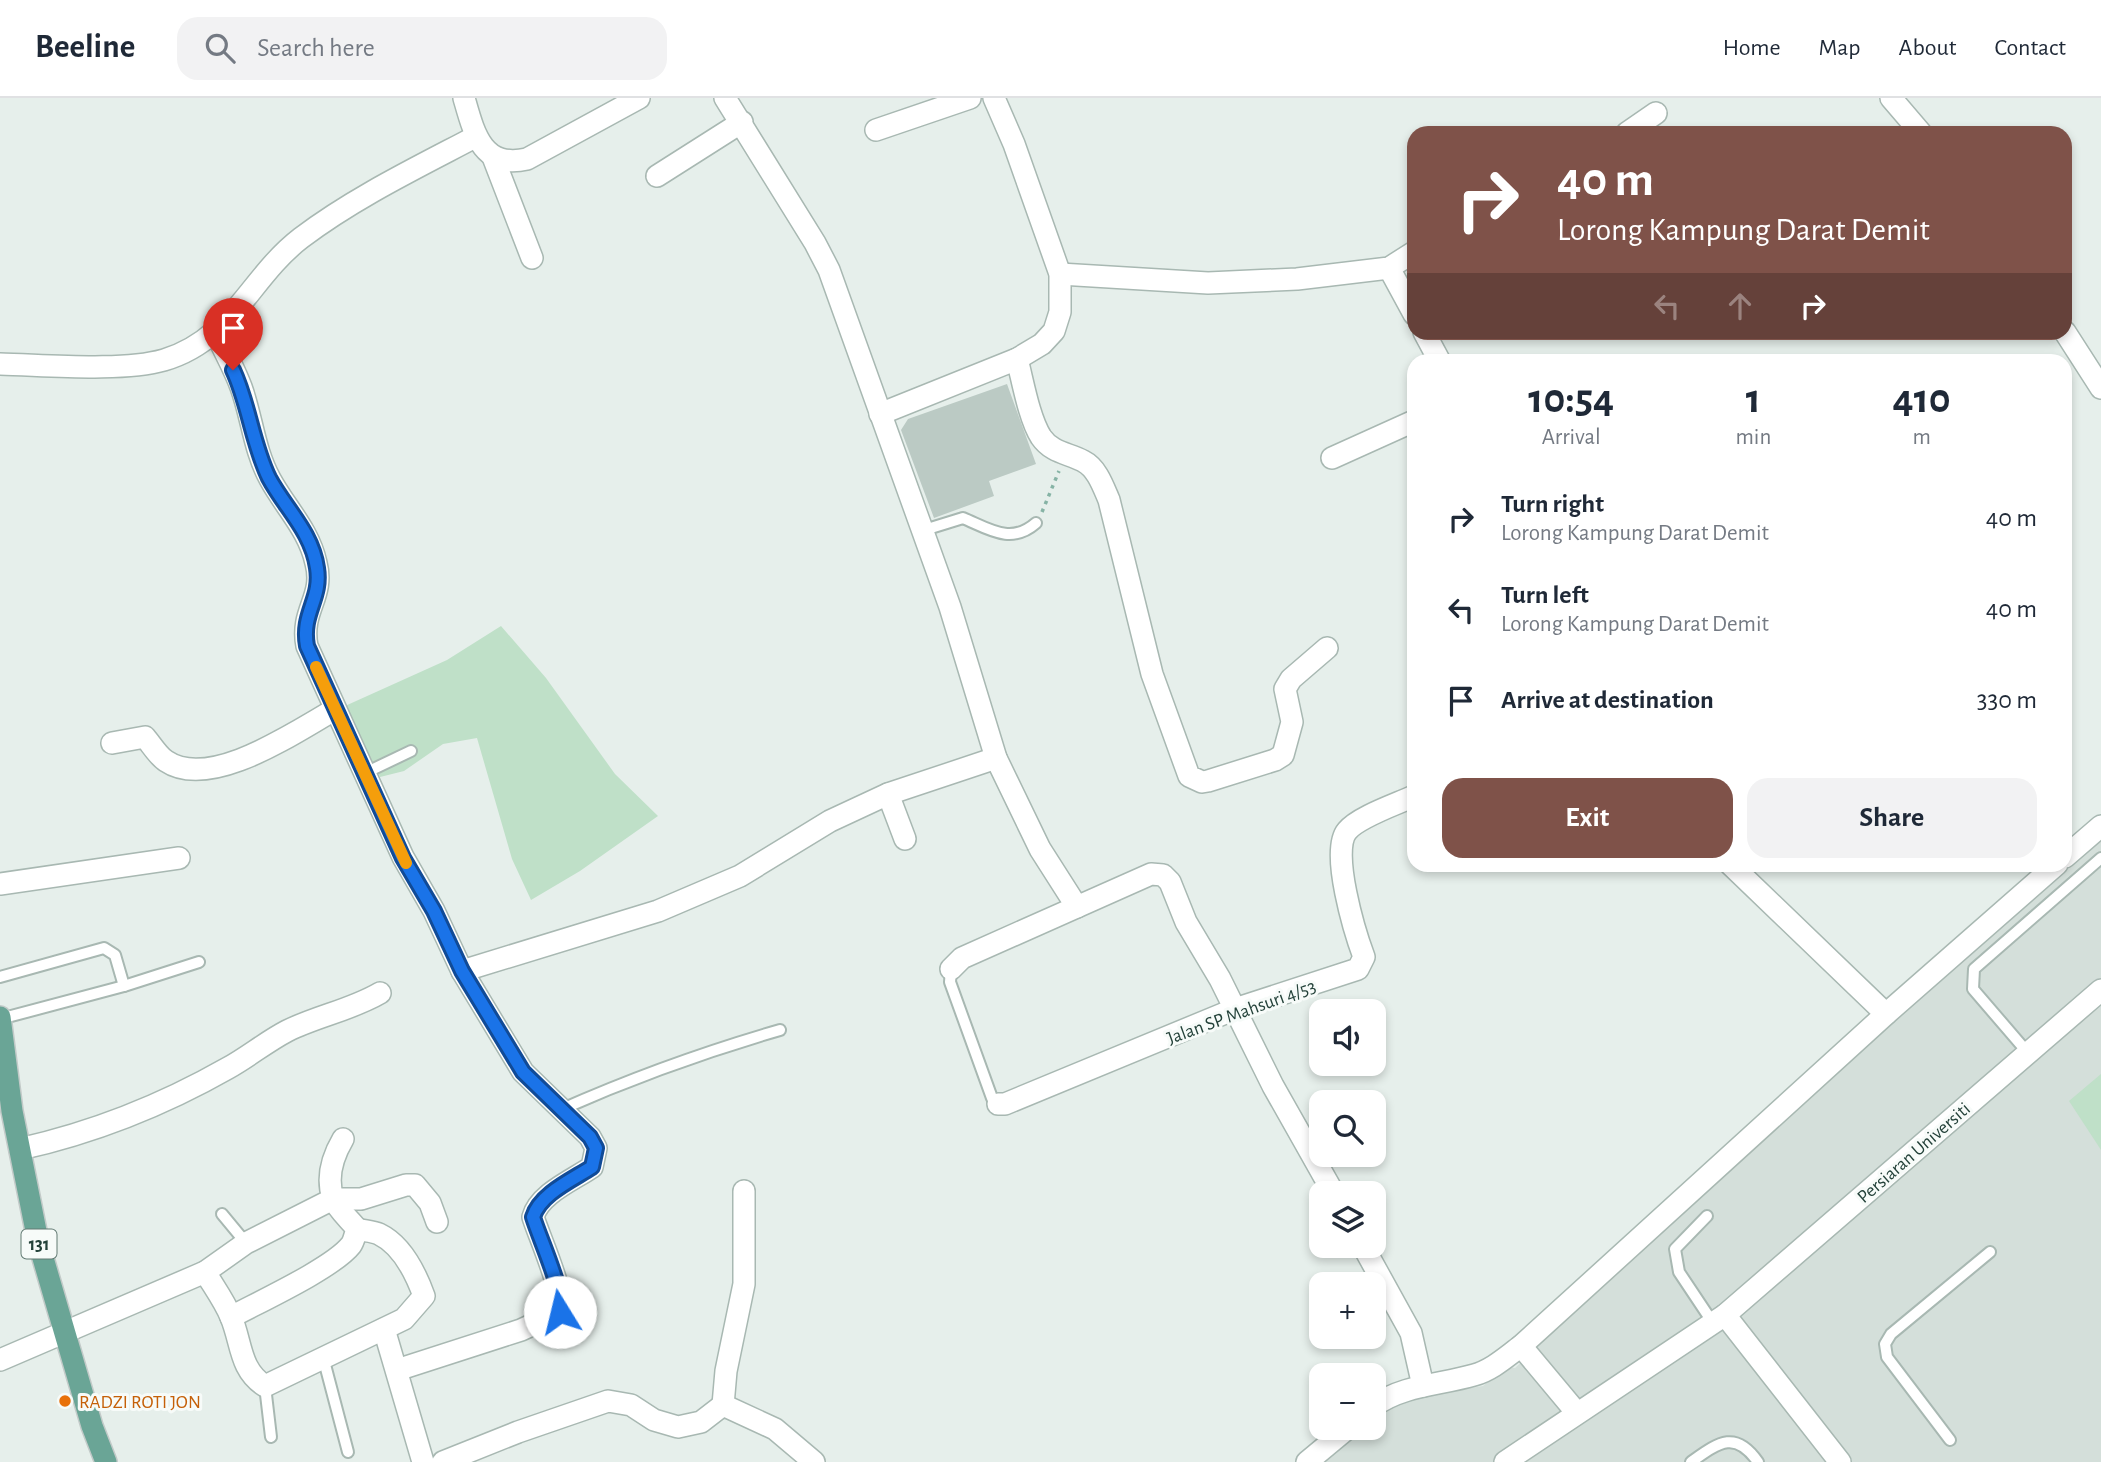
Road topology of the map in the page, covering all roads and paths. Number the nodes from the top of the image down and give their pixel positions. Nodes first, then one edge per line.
1 (464, 98) edge
2 (639, 98) edge
3 (725, 98) edge
4 (970, 98) edge
5 (994, 98) edge
6 (1891, 98) edge
7 (1656, 113) dead end
8 (742, 122) junction
9 (1637, 126) edge
10 (1916, 126) edge
11 (876, 130) dead end
12 (475, 137) junction
13 (493, 157) junction
14 (657, 177) dead end
15 (1407, 256) edge
16 (532, 258) dead end
17 (1389, 268) junction
18 (1060, 274) junction
19 (1407, 301) edge
20 (216, 333) junction
21 (2070, 340) edge
22 (1017, 359) junction
23 (0, 364) edge
24 (2101, 388) edge
25 (880, 414) junction
26 (1407, 424) edge
27 (1062, 454) junction
28 (1332, 458) dead end
29 (1036, 523) joint
30 (921, 531) junction
31 (1327, 648) dead end
32 (334, 710) junction
33 (112, 743) dead end
34 (411, 751) dead end
35 (996, 758) junction
36 (365, 773) junction
37 (888, 794) junction
38 (1407, 799) edge
39 (2101, 826) edge
40 (905, 839) dead end
41 (2072, 852) edge
42 (179, 858) dead end
43 (2101, 858) edge
44 (1738, 872) edge
45 (2048, 872) edge
46 (0, 884) edge
47 (1077, 907) junction
48 (199, 962) dead end
49 (951, 969) joint
50 (462, 971) junction
51 (0, 978) edge
52 (124, 986) junction
53 (2101, 990) edge
54 (380, 993) dead end
55 (1235, 1009) junction
56 (1886, 1014) junction
57 (0, 1018) edge
58 (780, 1030) dead end
59 (2028, 1053) junction
60 (998, 1104) joint
61 (560, 1110) junction
62 (6, 1112) edge
63 (343, 1139) dead end
64 (20, 1149) junction
65 (1327, 1181) edge
66 (744, 1191) dead end
67 (333, 1199) junction
68 (222, 1214) dead end
69 (1707, 1216) dead end
70 (438, 1222) dead end
71 (357, 1229) junction
72 (246, 1243) junction
73 (1990, 1252) dead end
74 (1370, 1258) edge
75 (205, 1272) junction
76 (231, 1317) junction
77 (1719, 1319) junction
78 (384, 1329) junction
79 (65, 1332) junction
80 (1521, 1346) junction
81 (323, 1357) junction
82 (0, 1360) edge
83 (397, 1370) junction
84 (265, 1386) junction
85 (1423, 1386) junction
86 (1386, 1399) edge
87 (723, 1405) junction
88 (1577, 1413) junction
89 (271, 1437) dead end
90 (1334, 1440) edge
91 (1950, 1440) dead end
92 (348, 1451) dead end
93 (106, 1462) edge
94 (423, 1462) edge
95 (443, 1462) edge
96 (814, 1462) edge
97 (1307, 1462) edge
98 (1505, 1462) edge
99 (1691, 1462) edge
100 (1758, 1462) edge
101 (1840, 1462) edge

1 - 12 street
2 - 13 street
3 - 8 street
4 - 11 street
5 - 18 street
6 - 10 street
7 - 9 street
8 - 14 street
8 - 25 street
12 - 13 street
12 - 20 street
13 - 16 street
15 - 17 street
17 - 18 street
17 - 19 street
18 - 22 street
20 - 23 street
20 - 32 street
21 - 24 street
22 - 25 street
22 - 27 street
25 - 30 street
26 - 28 street
27 - 29 path
27 - 31 street
29 - 30 lane
30 - 35 street
32 - 33 street
32 - 36 street
34 - 36 lane
35 - 37 street
35 - 47 street
36 - 50 street
37 - 40 street
37 - 50 street
38 - 55 street, Jalan SP Mahsuri 4/53
39 - 41 street
42 - 46 street
43 - 59 lane
44 - 56 street
45 - 56 street
47 - 49 street
47 - 55 street
48 - 52 lane
49 - 60 lane
50 - 61 street
51 - 52 lane
52 - 57 lane
53 - 59 street, Persiaran Universiti
54 - 64 street
55 - 60 street, Jalan SP Mahsuri 4/53
55 - 65 street
56 - 80 street
57 - 62 main road, 131
58 - 61 lane
59 - 77 street, Persiaran Universiti
61 - 83 street
62 - 64 main road, 131
63 - 67 street
64 - 79 main road, 131
66 - 87 street
67 - 70 street
67 - 71 street
67 - 72 street
68 - 72 lane
69 - 77 lane
71 - 76 street
71 - 78 street
72 - 75 street
73 - 91 lane
74 - 85 street
75 - 76 street
75 - 79 street
76 - 84 street
77 - 88 street, Persiaran Universiti
77 - 101 street
78 - 81 street
78 - 83 street
79 - 82 street
79 - 93 main road, 131
80 - 85 street
80 - 88 street
81 - 84 street
81 - 92 lane
83 - 94 street
84 - 89 lane
85 - 86 street
87 - 95 street
87 - 96 street
88 - 98 street, Persiaran Universiti
90 - 97 street
99 - 100 lane

